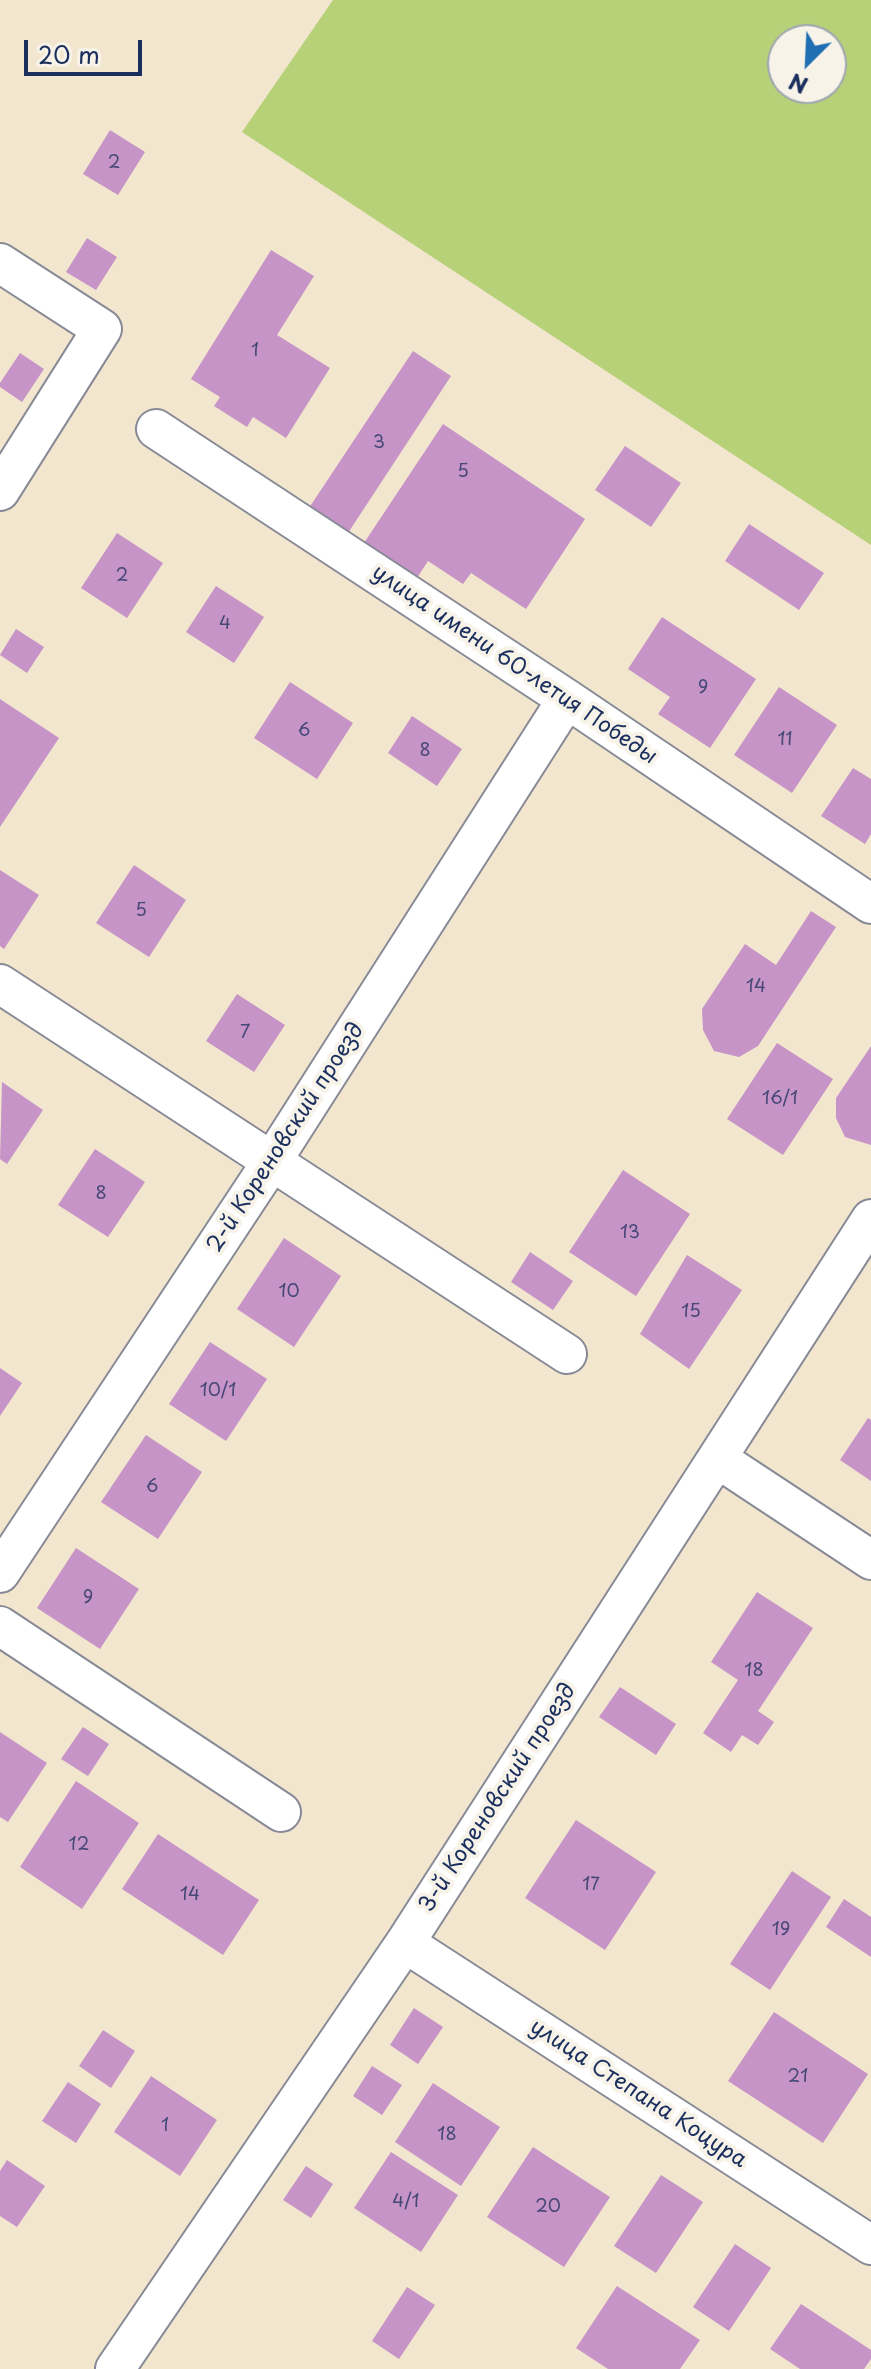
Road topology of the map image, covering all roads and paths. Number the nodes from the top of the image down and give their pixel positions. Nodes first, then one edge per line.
1 (0, 263) edge
2 (156, 429) dead end
3 (0, 491) edge
4 (567, 699) junction
5 (871, 904) edge
6 (0, 984) edge
7 (272, 1161) junction
8 (871, 1219) edge
9 (567, 1354) dead end
10 (718, 1459) junction
11 (871, 1560) edge
12 (0, 1573) edge
13 (0, 1626) edge
14 (281, 1812) dead end
15 (405, 1943) junction
16 (871, 2245) edge
17 (115, 2369) edge

1 - 3 street
2 - 4 street, улица имени 60-летия Победы
4 - 5 street, улица имени 60-летия Победы
4 - 7 street, 2-й Кореновский проезд
6 - 7 street
7 - 9 street
7 - 12 street, 2-й Кореновский проезд
8 - 10 street, 3-й Кореновский проезд
10 - 11 street
10 - 15 street, 3-й Кореновский проезд
13 - 14 street
15 - 16 street, улица Степана Коцура
15 - 17 street, 3-й Кореновский проезд

